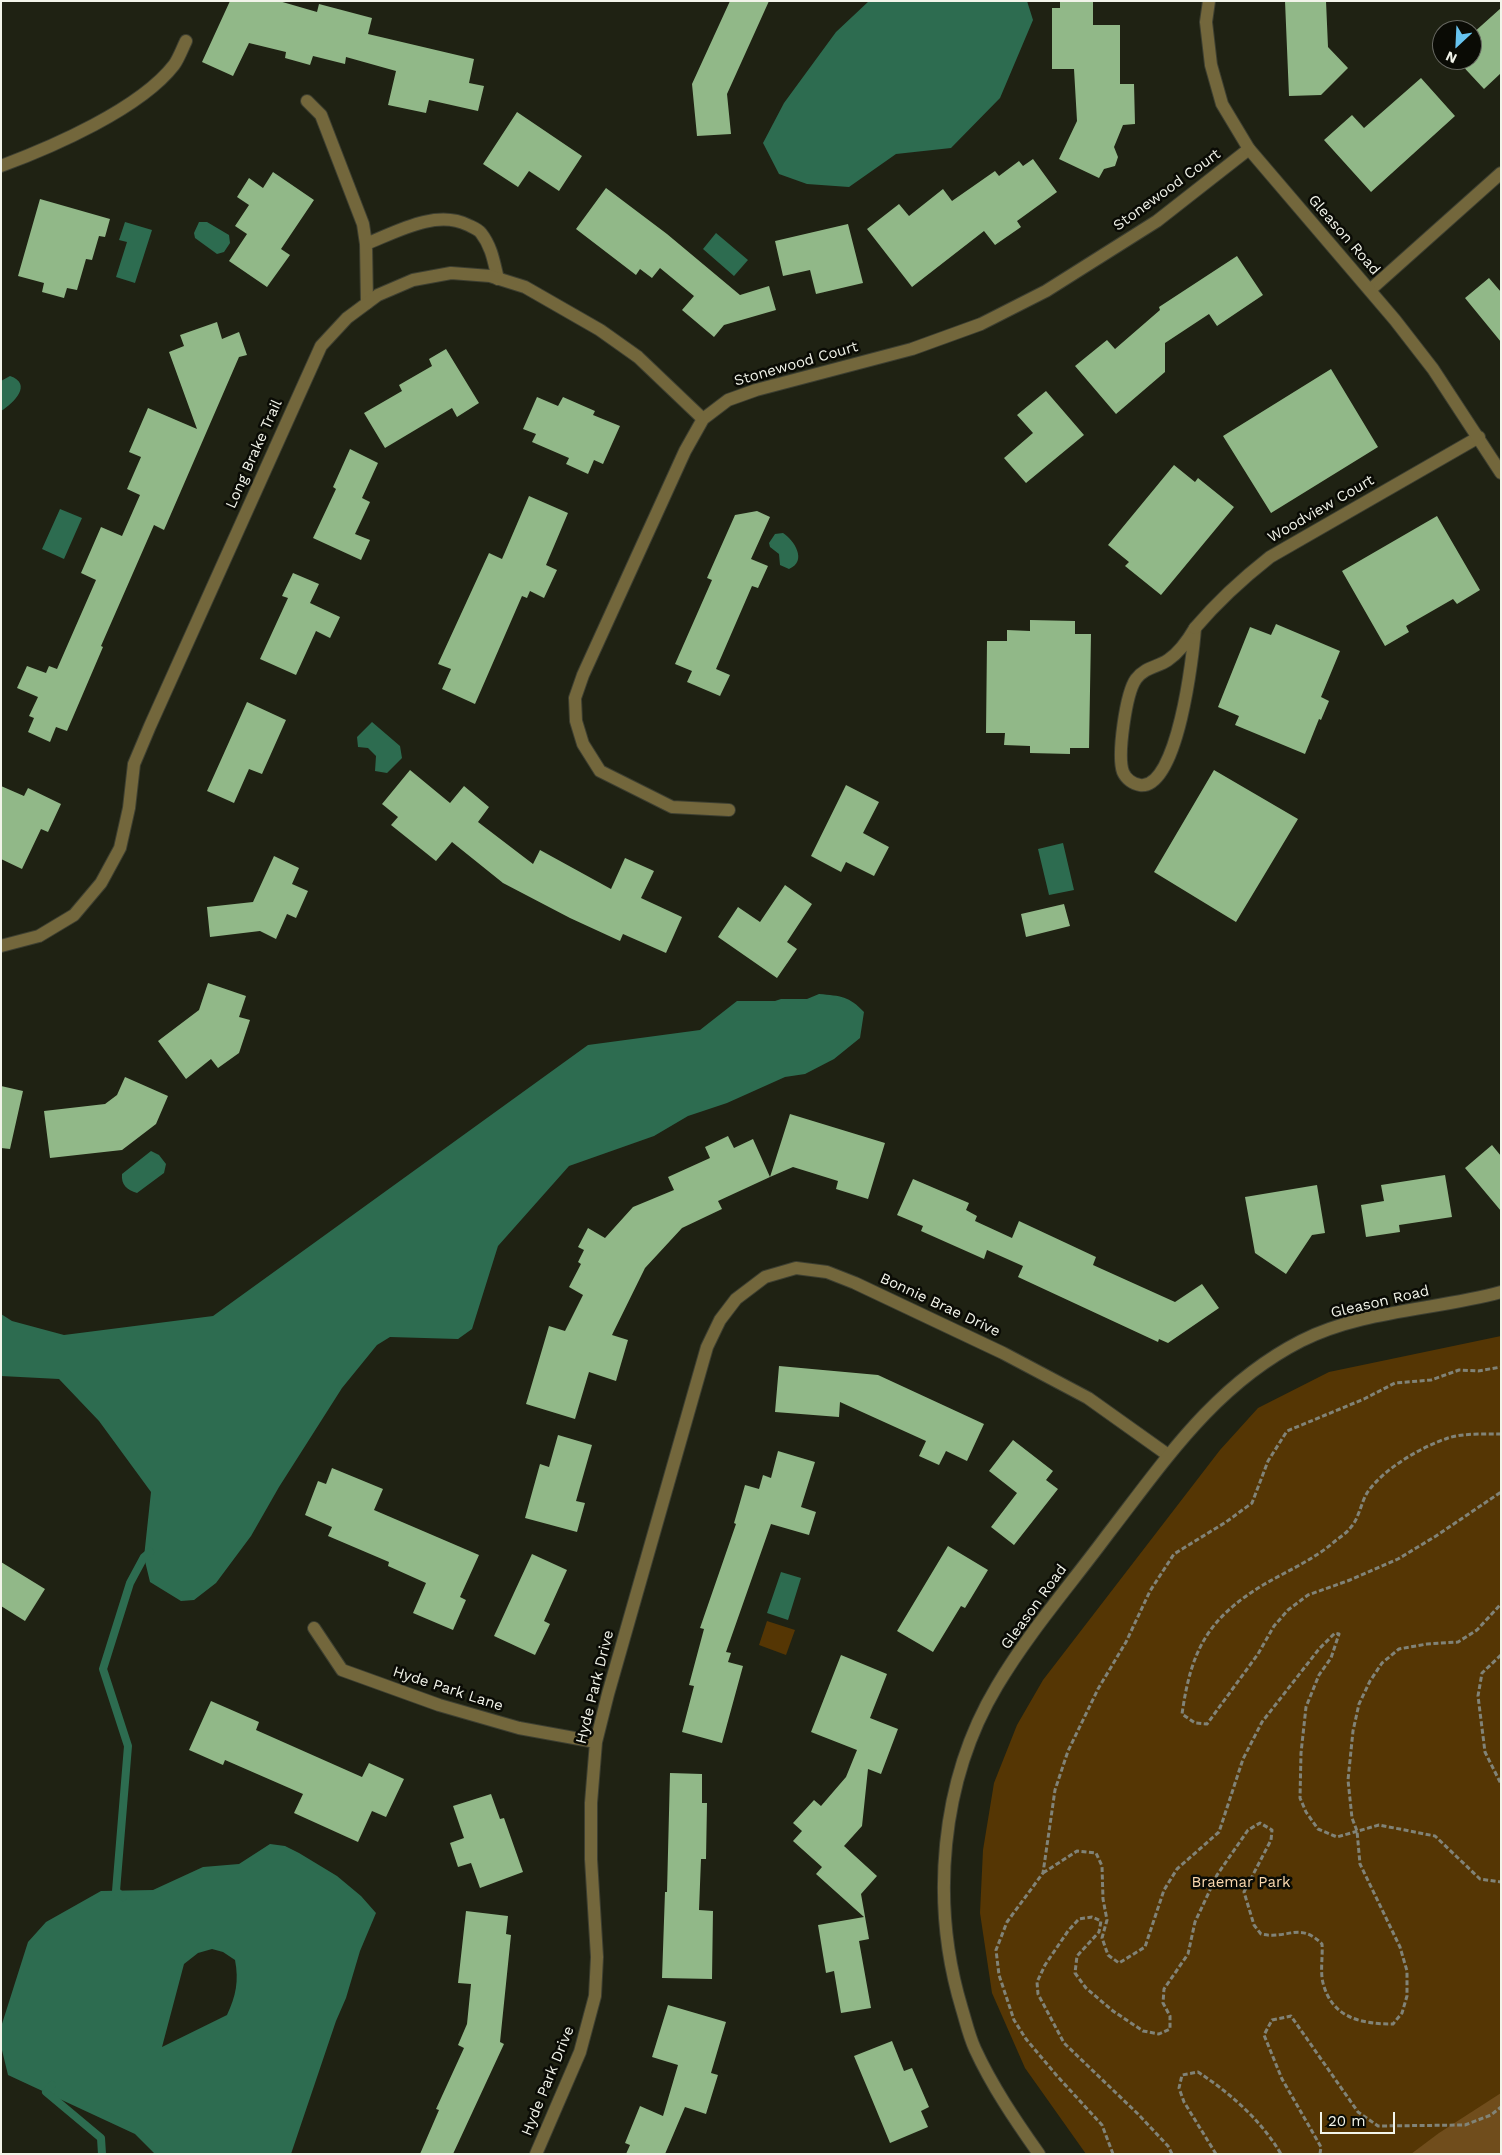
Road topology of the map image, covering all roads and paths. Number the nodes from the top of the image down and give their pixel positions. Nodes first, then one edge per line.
1 (1209, 1) edge
2 (186, 41) dead end
3 (307, 100) dead end
4 (1249, 149) junction
5 (1, 166) edge
6 (1501, 173) edge
7 (366, 244) junction
8 (498, 279) junction
9 (1370, 290) junction
10 (367, 303) junction
11 (703, 419) junction
12 (1478, 437) junction
13 (1501, 473) edge
14 (1195, 628) junction
15 (729, 810) dead end
16 (1, 946) edge
17 (1501, 1292) edge
18 (707, 1347) joint
19 (1501, 1367) edge
20 (1501, 1434) edge
21 (1168, 1455) junction
22 (1501, 1492) edge
23 (1501, 1604) edge
24 (314, 1628) dead end
25 (1501, 1655) edge
26 (596, 1742) junction
27 (1501, 1784) edge
28 (1357, 1832) junction
29 (1043, 1873) junction
30 (1501, 1882) edge
31 (1501, 2107) edge
32 (536, 2154) edge
33 (1039, 2154) edge
34 (1113, 2154) edge
35 (1172, 2154) edge
36 (1216, 2154) edge
37 (1282, 2154) edge
38 (1320, 2154) edge

1 - 4 street, Gleason Road
2 - 5 street
3 - 7 street
4 - 9 street, Gleason Road
4 - 11 street, Stonewood Court
6 - 9 street
7 - 8 street
7 - 10 street
8 - 10 street, Long Brake Trail
8 - 11 street, Long Brake Trail
9 - 12 street, Gleason Road
10 - 16 street, Long Brake Trail
11 - 15 street, Stonewood Court
12 - 13 street, Gleason Road
12 - 14 street, Woodview Court
14 - 14 street, Woodview Court
17 - 21 street, Gleason Road
18 - 21 street, Bonnie Brae Drive
18 - 26 street, Hyde Park Drive
19 - 29 path
20 - 22 path
21 - 33 street, Gleason Road
23 - 28 path
24 - 26 street, Hyde Park Lane
25 - 27 path
26 - 32 street, Hyde Park Drive
28 - 29 path
28 - 30 path
28 - 35 path
29 - 34 path
31 - 38 path
36 - 37 path

